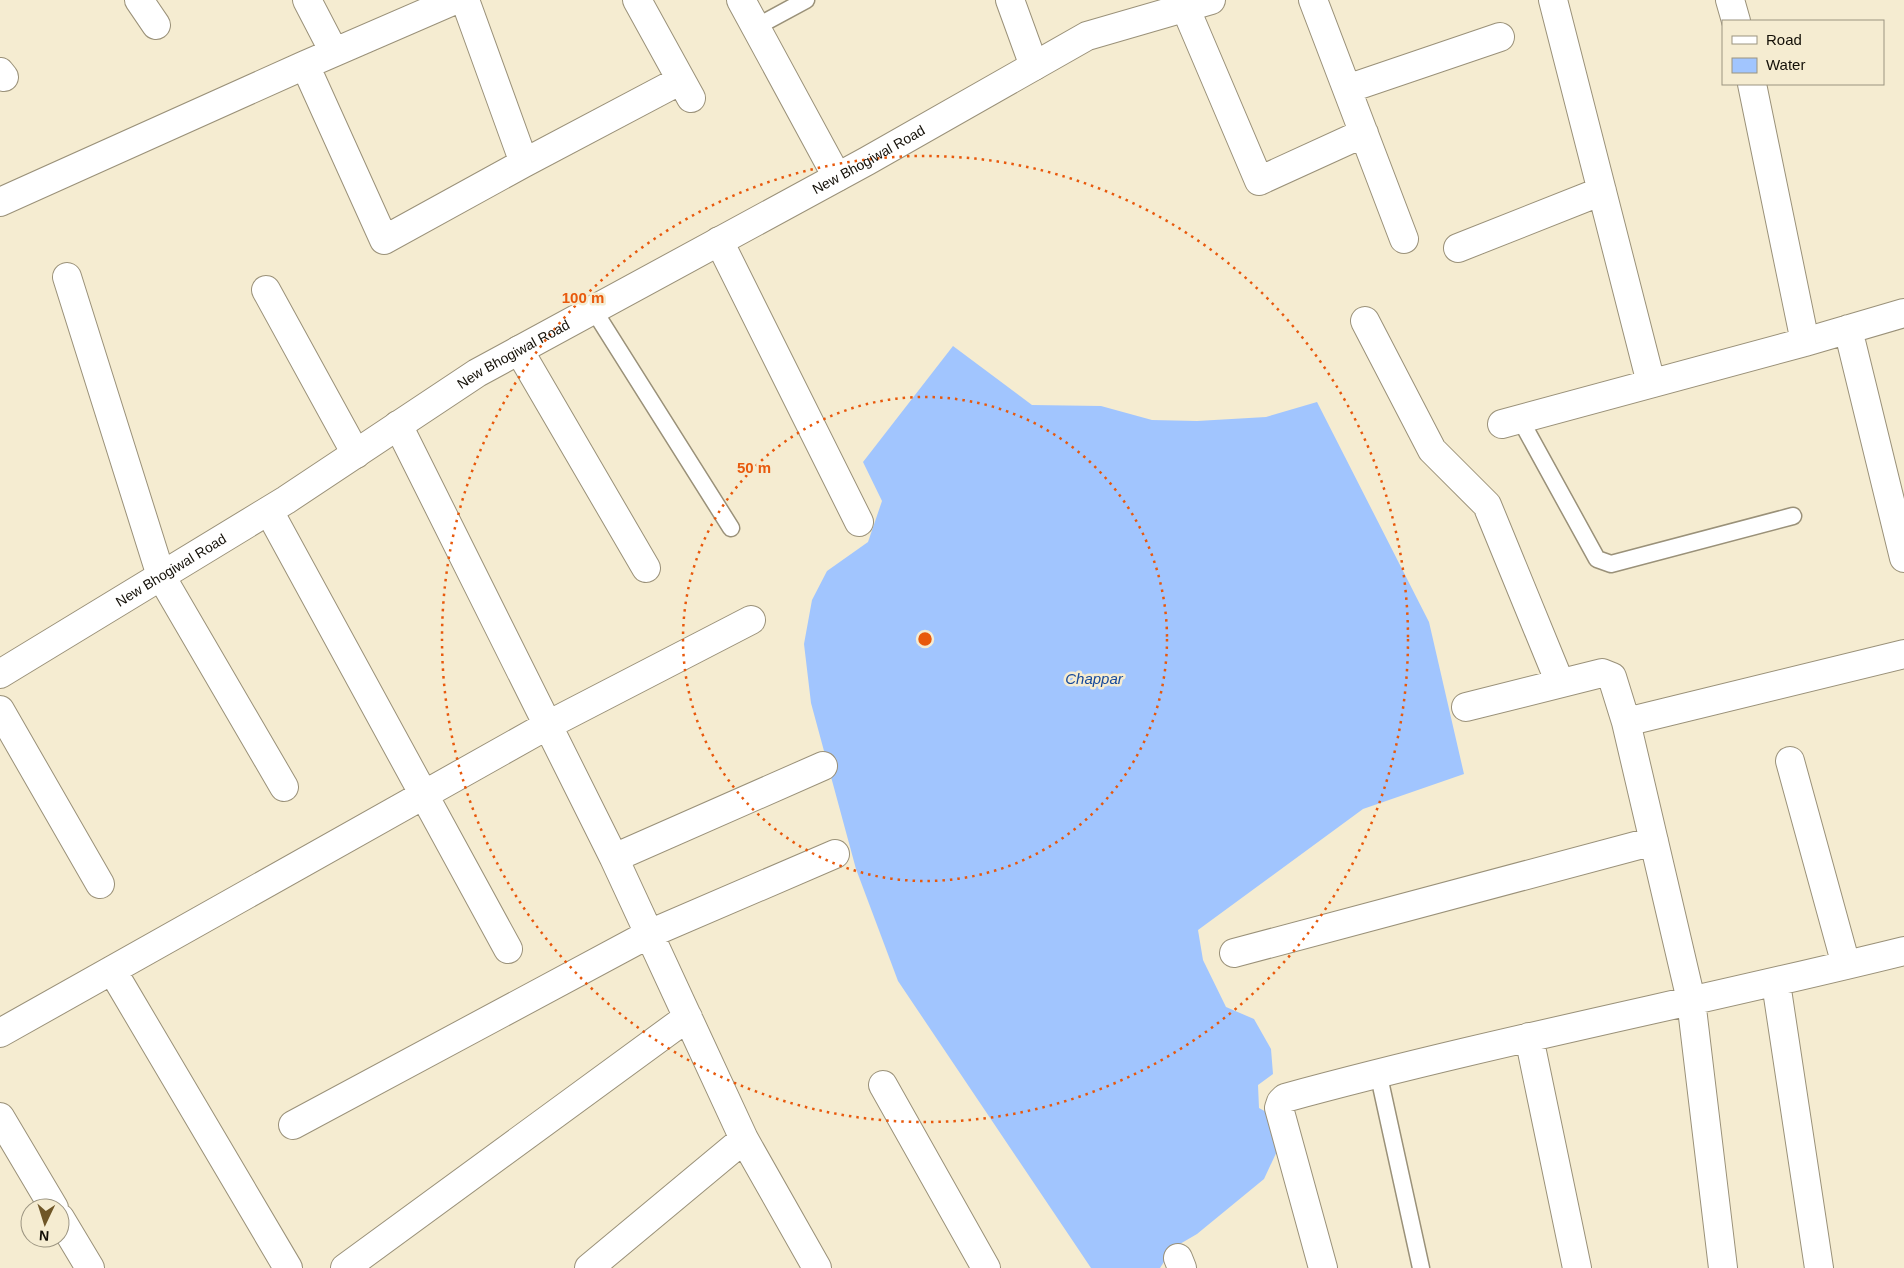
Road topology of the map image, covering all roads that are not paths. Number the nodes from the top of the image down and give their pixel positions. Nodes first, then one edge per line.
1 (140, 0) edge
2 (307, 0) edge
3 (455, 0) edge
4 (465, 0) edge
5 (636, 0) edge
6 (741, 0) edge
7 (806, 0) edge
8 (1010, 0) edge
9 (1313, 0) edge
10 (1553, 0) edge
11 (1730, 0) edge
12 (1201, 2) edge
13 (1736, 20) edge
14 (156, 25) dead end
15 (756, 27) junction
16 (1500, 37) dead end
17 (334, 52) junction
18 (305, 65) junction
19 (1034, 66) junction
20 (1752, 85) edge
21 (1347, 89) junction
22 (1364, 133) junction
23 (524, 162) junction
24 (837, 177) junction
25 (1602, 191) junction
26 (0, 202) edge
27 (1404, 239) dead end
28 (719, 241) junction
29 (1458, 248) dead end
30 (67, 277) dead end
31 (266, 290) dead end
32 (593, 309) junction
33 (1904, 312) edge
34 (1365, 321) dead end
35 (1848, 329) junction
36 (1805, 342) junction
37 (519, 350) junction
38 (1651, 383) junction
39 (1511, 421) joint
40 (398, 425) junction
41 (356, 454) junction
42 (269, 511) junction
43 (1793, 516) dead end
44 (859, 522) dead end
45 (731, 528) dead end
46 (1904, 558) edge
47 (646, 568) dead end
48 (161, 576) junction
49 (751, 620) dead end
50 (1904, 654) edge
51 (0, 674) edge
52 (1560, 683) junction
53 (1466, 707) dead end
54 (0, 710) edge
55 (1626, 722) junction
56 (548, 725) junction
57 (1790, 761) dead end
58 (823, 766) dead end
59 (284, 788) dead end
60 (424, 794) junction
61 (1654, 841) junction
62 (835, 854) dead end
63 (614, 858) junction
64 (100, 884) dead end
65 (649, 934) junction
66 (508, 949) dead end
67 (1904, 951) edge
68 (1234, 953) dead end
69 (1846, 965) junction
70 (112, 970) junction
71 (1776, 983) junction
72 (1691, 1000) junction
73 (688, 1017) junction
74 (0, 1033) edge
75 (1529, 1037) junction
76 (1378, 1072) junction
77 (883, 1085) dead end
78 (0, 1117) edge
79 (294, 1125) dead end
80 (744, 1139) junction
81 (48, 1198) edge
82 (70, 1235) edge
83 (810, 1265) edge
84 (90, 1268) edge
85 (288, 1268) edge
86 (345, 1268) edge
87 (590, 1268) edge
88 (986, 1268) edge
89 (1323, 1268) edge
90 (1421, 1268) edge
91 (1577, 1268) edge
92 (1723, 1268) edge
93 (1820, 1268) edge

1 - 14 street
2 - 17 street
3 - 17 street
4 - 23 street
5 - 23 street
6 - 15 street
7 - 15 lane
8 - 19 street
9 - 21 street
10 - 25 street
11 - 13 street
12 - 19 street, New Bhogiwal Road
12 - 22 street
15 - 24 street
16 - 21 street
17 - 18 street
18 - 23 street
18 - 26 street
19 - 24 street, New Bhogiwal Road
20 - 36 street
21 - 22 street
22 - 27 street
24 - 28 street, New Bhogiwal Road
25 - 29 street
25 - 38 street
28 - 32 street, New Bhogiwal Road
28 - 44 street
30 - 48 street
31 - 41 street
32 - 37 street, New Bhogiwal Road
32 - 45 lane
33 - 35 street
34 - 52 street
35 - 36 street
35 - 46 street
36 - 38 street
37 - 40 street, New Bhogiwal Road
37 - 47 street
38 - 39 street
39 - 43 lane
40 - 41 street, New Bhogiwal Road
40 - 56 street
41 - 42 street, New Bhogiwal Road
42 - 48 street, New Bhogiwal Road
42 - 60 street
48 - 51 street, New Bhogiwal Road
48 - 59 street
49 - 56 street
50 - 55 street
52 - 53 street
52 - 55 street
54 - 64 street
55 - 61 street
56 - 60 street
56 - 63 street
57 - 69 street
58 - 63 street
60 - 66 street
60 - 70 street
61 - 68 street
61 - 72 street
62 - 65 street
63 - 65 street
65 - 73 street
65 - 79 street
67 - 69 street
69 - 71 street
70 - 74 street
70 - 85 street
71 - 72 street
71 - 93 street
72 - 75 street
72 - 92 street
73 - 80 street
73 - 86 street
75 - 76 street
75 - 91 street
76 - 89 street
76 - 90 lane
77 - 88 street
78 - 81 street
80 - 83 street
80 - 87 street
82 - 84 street

